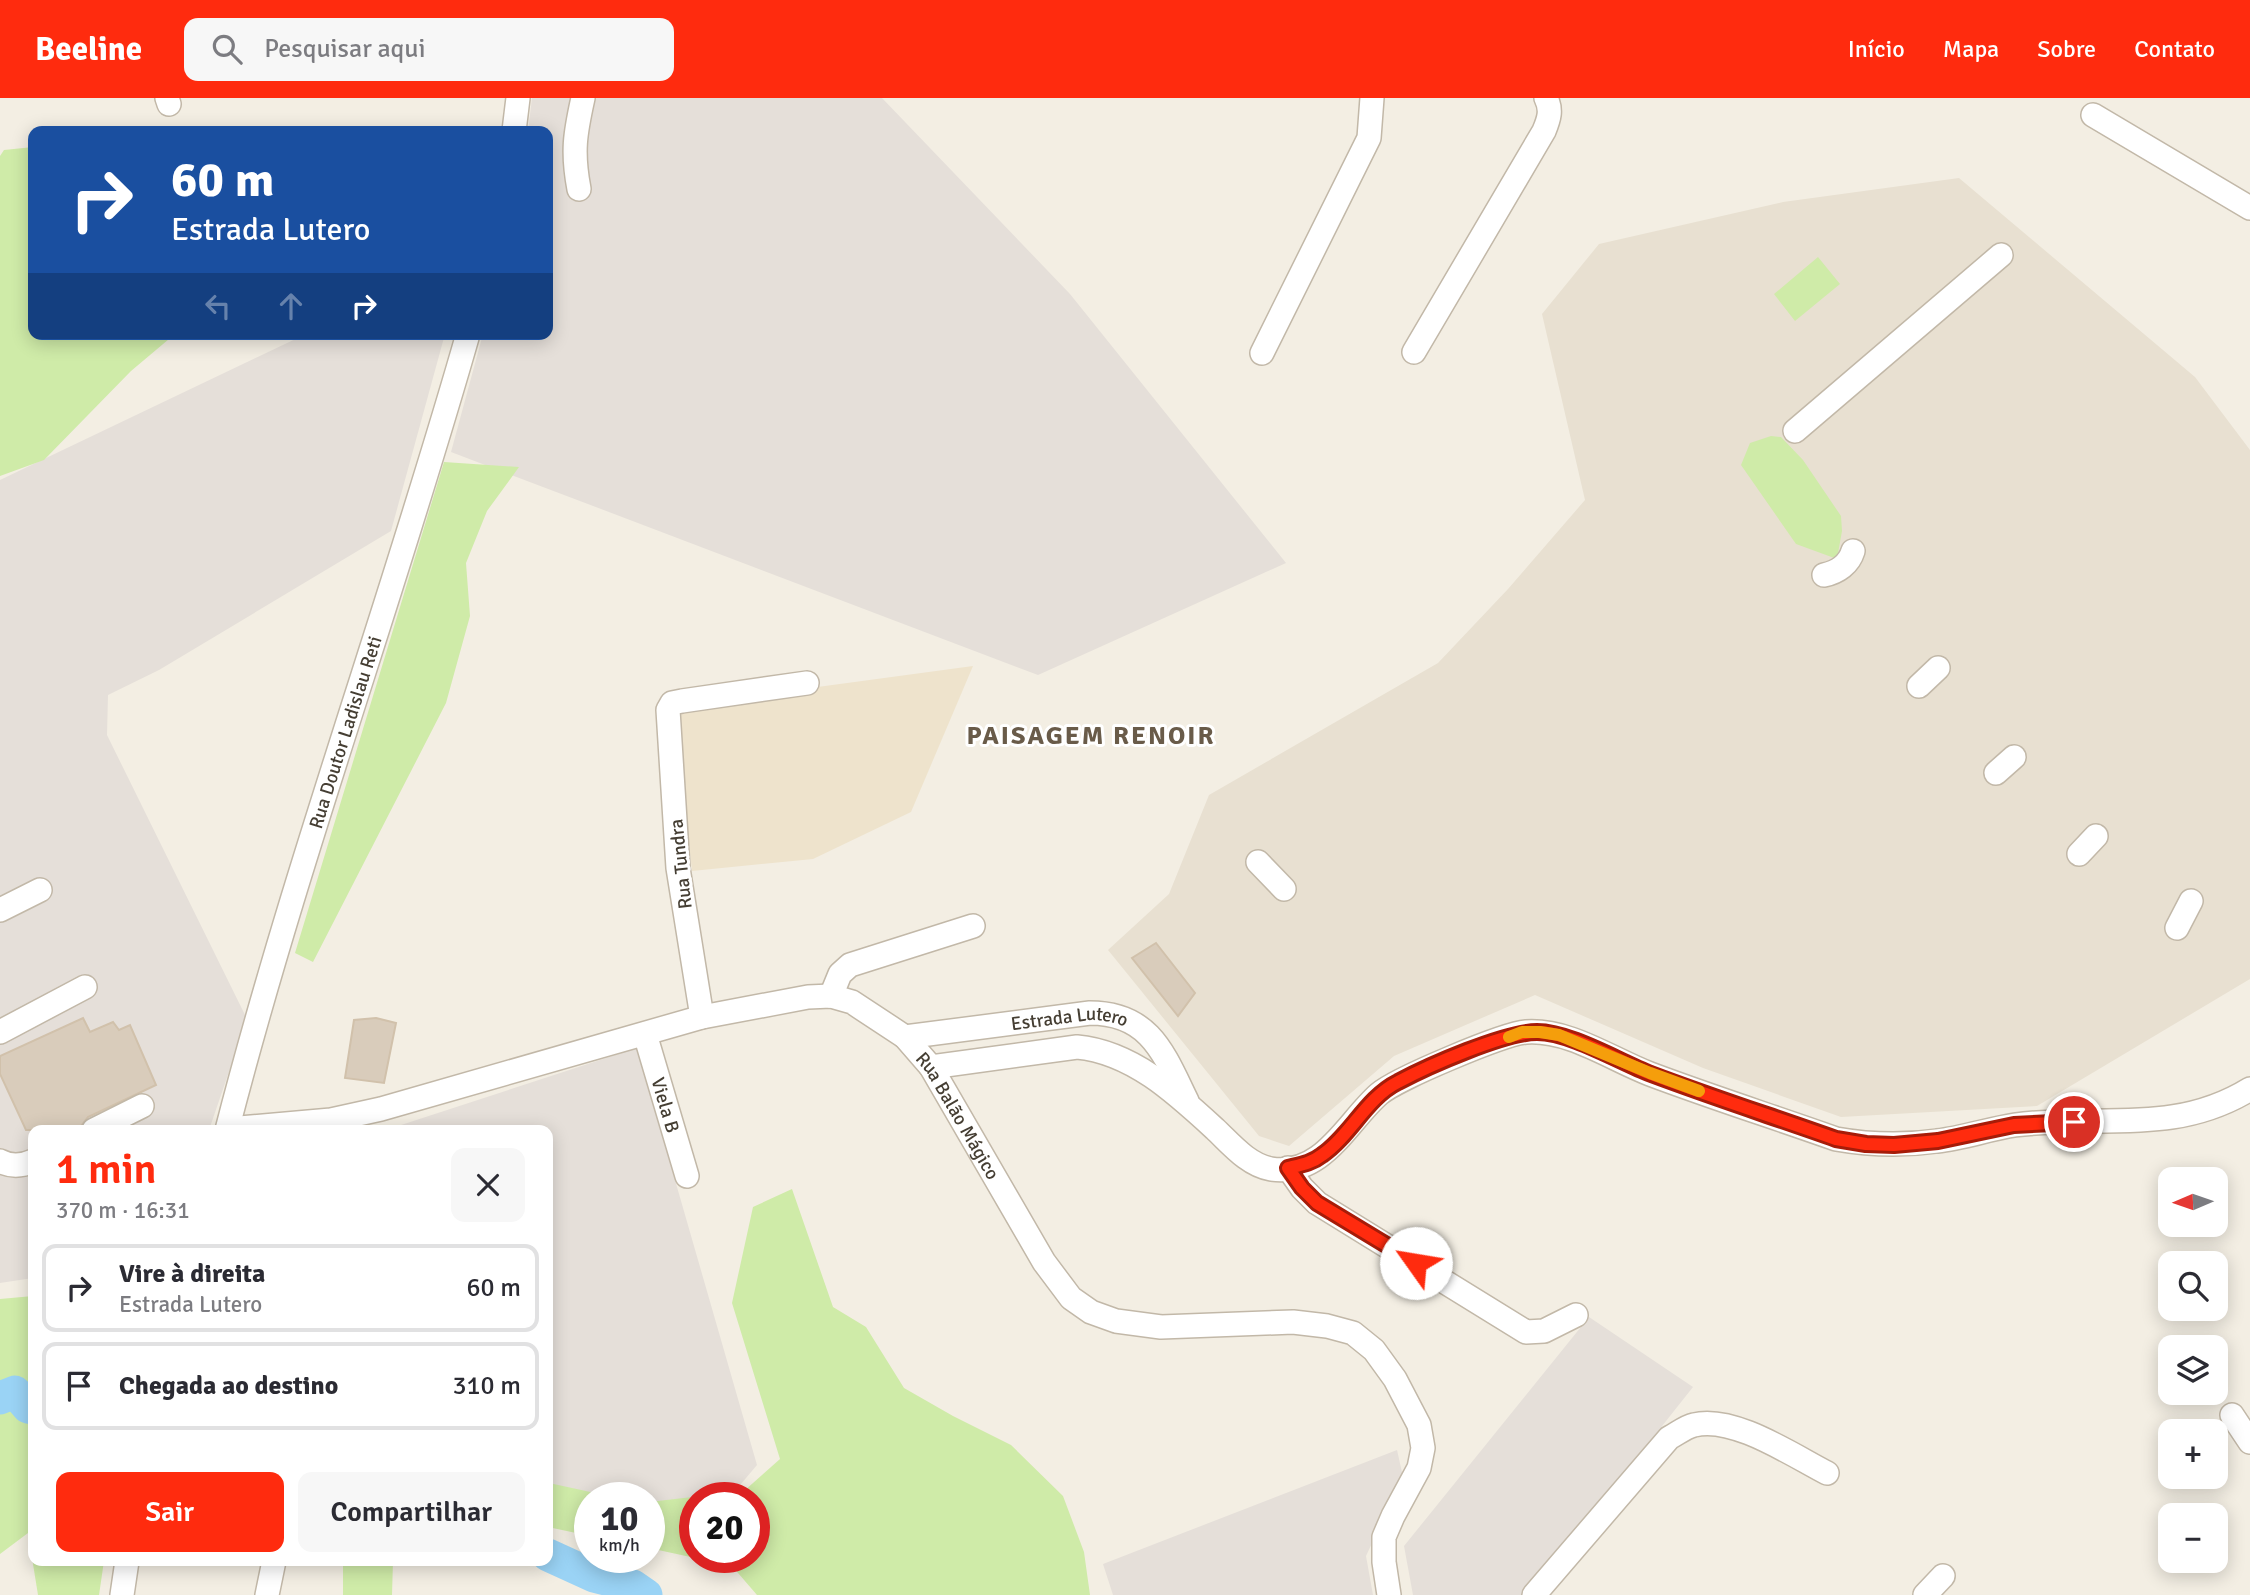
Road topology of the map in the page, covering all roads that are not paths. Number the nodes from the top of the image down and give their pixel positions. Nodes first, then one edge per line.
1 (518, 98) edge
2 (583, 98) edge
3 (1373, 98) edge
4 (1546, 98) edge
5 (2093, 115) dead end
6 (515, 126) edge
7 (579, 189) dead end
8 (2250, 208) edge
9 (2001, 255) dead end
10 (466, 340) edge
11 (1414, 352) dead end
12 (1262, 353) dead end
13 (1795, 431) dead end
14 (1853, 551) dead end
15 (1825, 575) dead end
16 (1938, 668) dead end
17 (807, 683) dead end
18 (1919, 686) dead end
19 (2014, 757) dead end
20 (1996, 773) dead end
21 (2096, 836) dead end
22 (2079, 854) dead end
23 (1258, 862) dead end
24 (1284, 889) dead end
25 (40, 890) dead end
26 (2191, 901) dead end
27 (0, 910) edge
28 (973, 926) dead end
29 (2177, 928) dead end
30 (85, 987) dead end
31 (831, 996) junction
32 (702, 1017) junction
33 (1142, 1027) junction
34 (0, 1032) edge
35 (645, 1034) junction
36 (905, 1037) junction
37 (1110, 1053) junction
38 (931, 1067) junction
39 (2250, 1089) edge
40 (1188, 1104) junction
41 (142, 1106) dead end
42 (104, 1125) edge
43 (229, 1125) edge
44 (275, 1125) edge
45 (0, 1161) edge
46 (28, 1163) edge
47 (1288, 1168) junction
48 (687, 1176) dead end
49 (1576, 1315) dead end
50 (2232, 1415) dead end
51 (2250, 1442) edge
52 (1827, 1473) dead end
53 (126, 1566) edge
54 (273, 1566) edge
55 (1942, 1576) dead end
56 (122, 1595) edge
57 (267, 1595) edge
58 (1390, 1595) edge
59 (1534, 1595) edge
60 (1924, 1595) edge

1 - 6 street
2 - 7 street
3 - 12 street
4 - 11 street
5 - 8 street
9 - 13 street
10 - 43 street, Rua Doutor Ladislau Reti
14 - 15 street
16 - 18 street
17 - 32 street, Rua Tundra
19 - 20 street
21 - 22 street
23 - 24 street
25 - 27 street
26 - 29 street
28 - 31 street
30 - 34 street
31 - 32 street, Rua Balão Mágico
31 - 36 street, Rua Balão Mágico
32 - 35 street, Rua Balão Mágico
33 - 36 street, Estrada Lutero
33 - 37 street
33 - 40 street, Estrada Lutero
35 - 44 street, Rua Balão Mágico
35 - 48 street, Viela B
36 - 38 street, Rua Balão Mágico
37 - 38 street, Estrada Lutero
37 - 40 street, Estrada Lutero
38 - 58 street, Rua Balão Mágico
39 - 47 street, Estrada Lutero
40 - 47 street, Estrada Lutero
41 - 42 street
45 - 46 street
47 - 49 street
50 - 51 street
52 - 59 street
53 - 56 street
54 - 57 street
55 - 60 street

